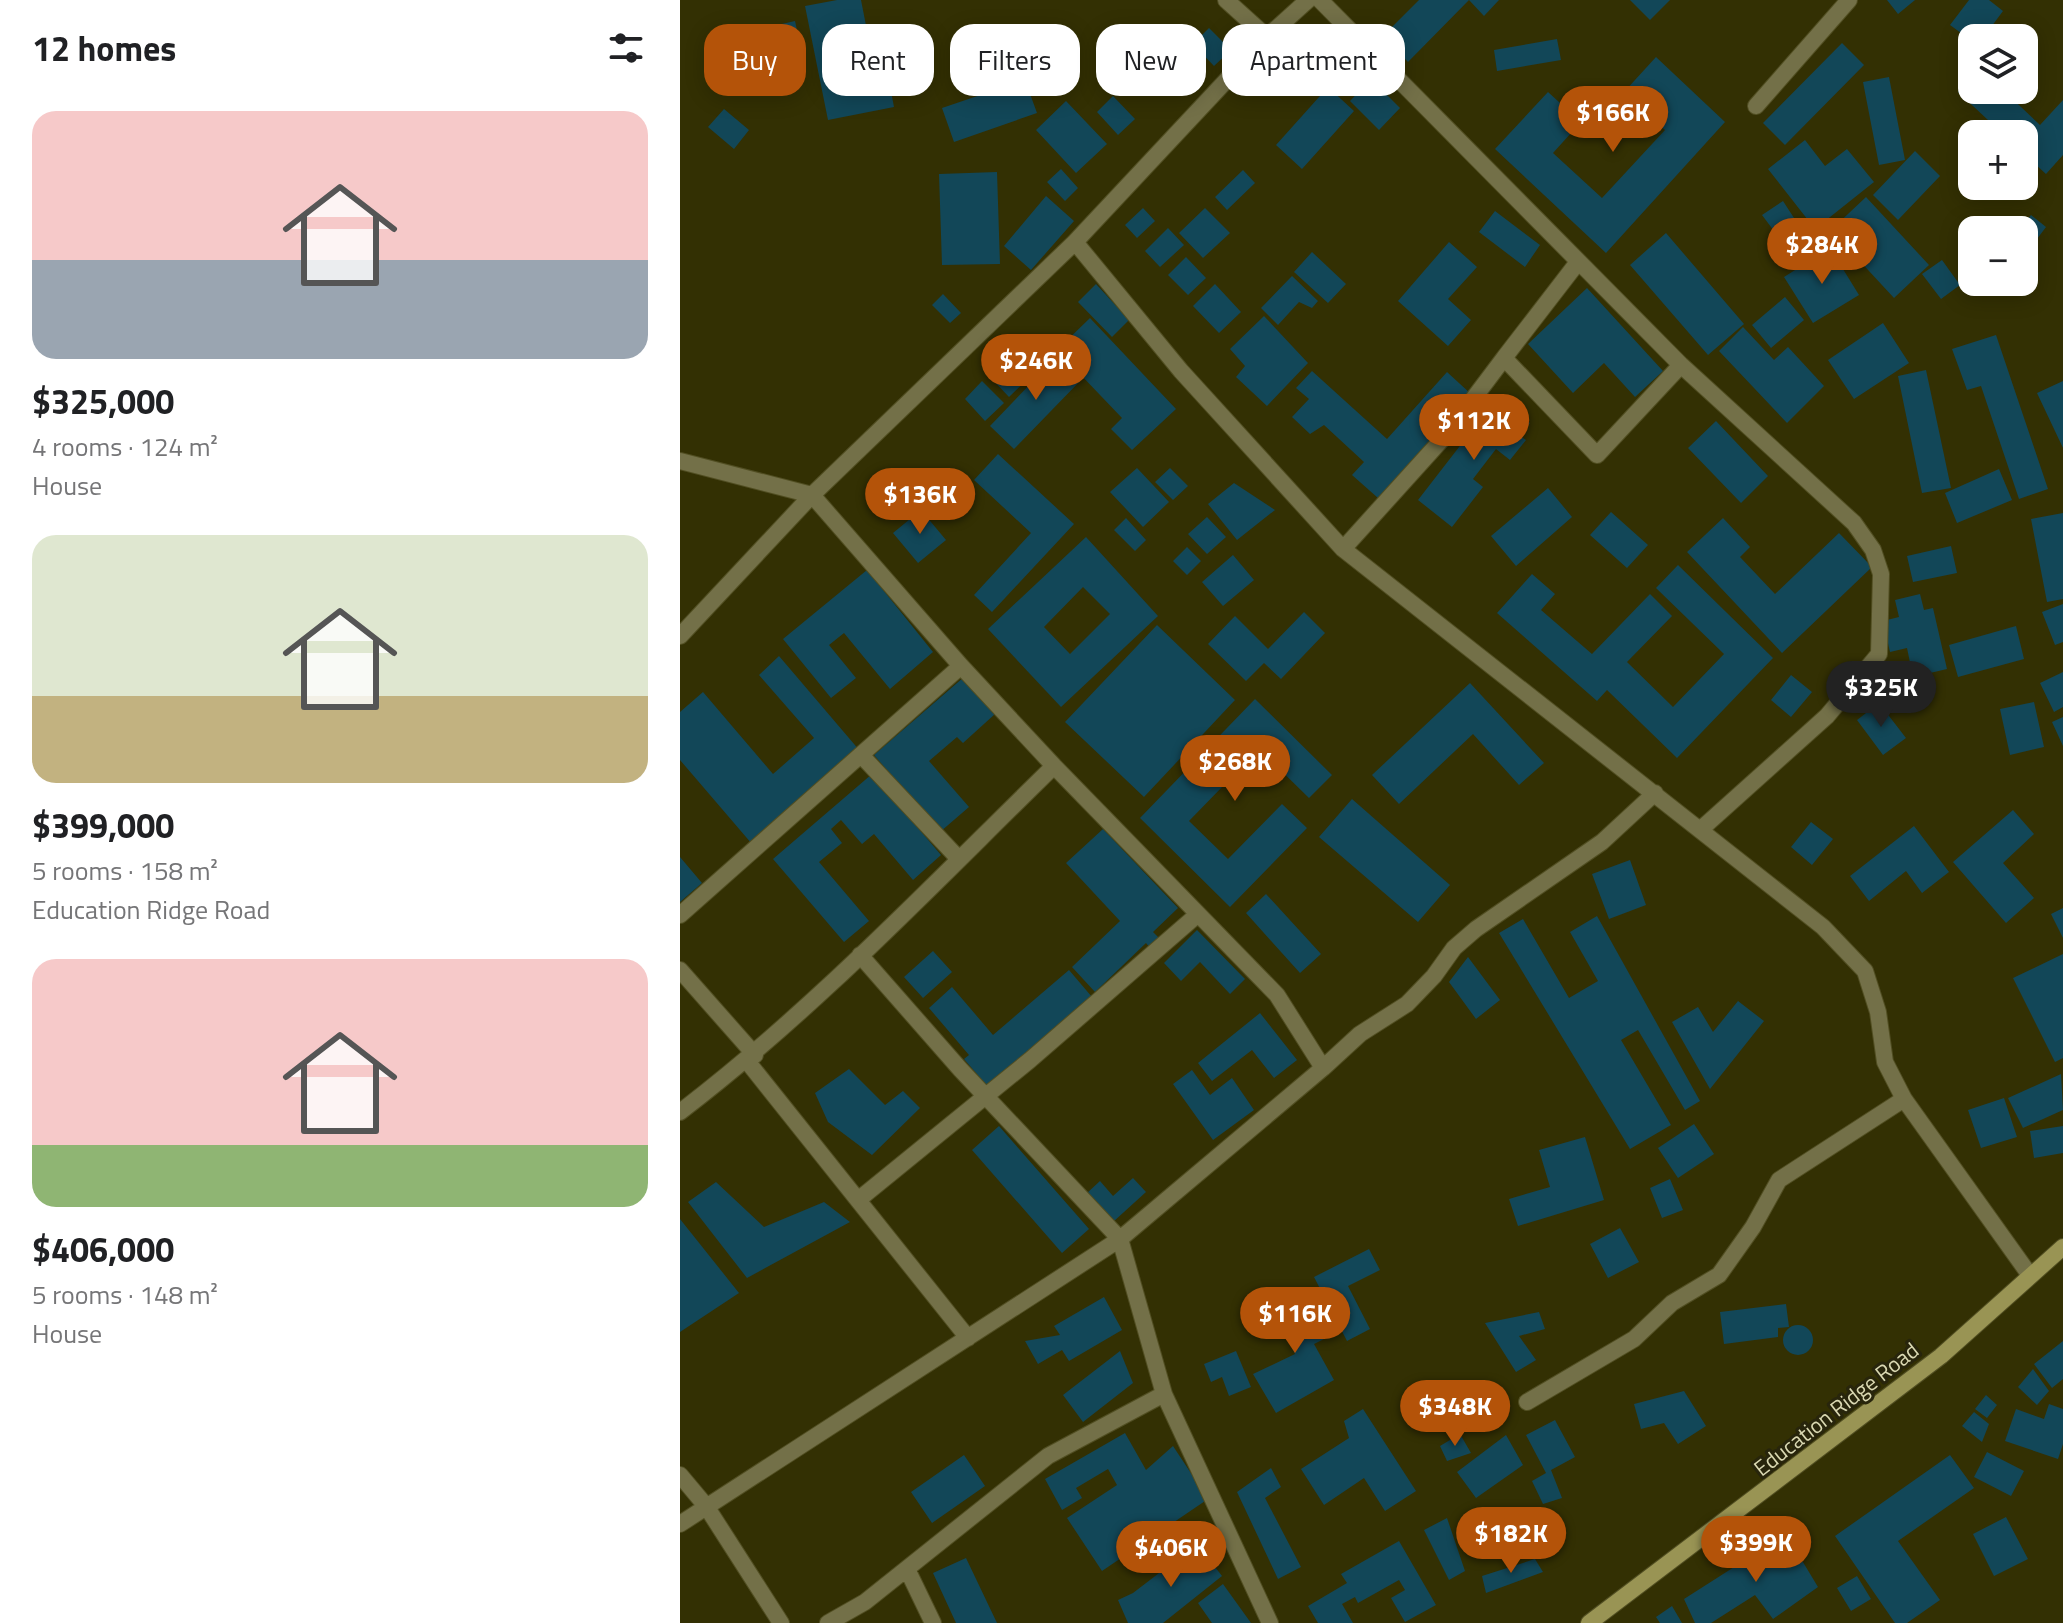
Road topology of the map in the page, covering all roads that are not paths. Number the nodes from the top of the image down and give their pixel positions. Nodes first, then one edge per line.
1 (1226, 0) edge
2 (1308, 0) edge
3 (1320, 0) edge
4 (1849, 0) edge
5 (1253, 24) edge
6 (1281, 24) edge
7 (1222, 85) edge
8 (1756, 106) dead end
9 (1075, 242) junction
10 (1578, 262) junction
11 (1504, 358) junction
12 (1681, 365) junction
13 (680, 461) edge
14 (812, 495) junction
15 (1343, 549) junction
16 (680, 636) edge
17 (961, 666) junction
18 (861, 755) junction
19 (1054, 766) junction
20 (1655, 793) junction
21 (1700, 830) junction
22 (959, 859) junction
23 (680, 915) edge
24 (1197, 915) junction
25 (860, 955) junction
26 (680, 970) edge
27 (751, 1058) junction
28 (1323, 1068) junction
29 (985, 1097) junction
30 (1904, 1099) junction
31 (680, 1112) edge
32 (858, 1200) junction
33 (1120, 1239) junction
34 (2063, 1247) edge
35 (2029, 1274) junction
36 (968, 1338) junction
37 (1164, 1394) junction
38 (1527, 1402) dead end
39 (680, 1475) edge
40 (706, 1506) junction
41 (680, 1524) edge
42 (907, 1569) junction
43 (781, 1623) edge
44 (828, 1623) edge
45 (933, 1623) edge
46 (1270, 1623) edge
47 (1589, 1623) edge

1 - 5 street
2 - 6 street
3 - 10 street
4 - 8 street
7 - 9 street
9 - 14 street
9 - 15 street
10 - 11 street
10 - 12 street
11 - 12 street
11 - 15 street
12 - 21 street
13 - 14 street
14 - 16 street
14 - 17 street
15 - 20 street
17 - 18 street
17 - 19 street
18 - 22 street
18 - 23 street
19 - 22 street
19 - 24 street
20 - 21 street
20 - 28 street
21 - 30 street
22 - 25 street
24 - 28 street
24 - 29 street
25 - 27 street
25 - 29 street
26 - 27 street
27 - 31 street
27 - 32 street
28 - 33 street
29 - 32 street
29 - 33 street
30 - 35 street
30 - 38 street
32 - 36 street
33 - 36 street
33 - 37 street
34 - 35 main road, Education Ridge Road
35 - 47 main road, Education Ridge Road
36 - 40 street
37 - 42 street
37 - 46 street
39 - 40 street
40 - 41 street
40 - 43 street
42 - 44 street
42 - 45 street

